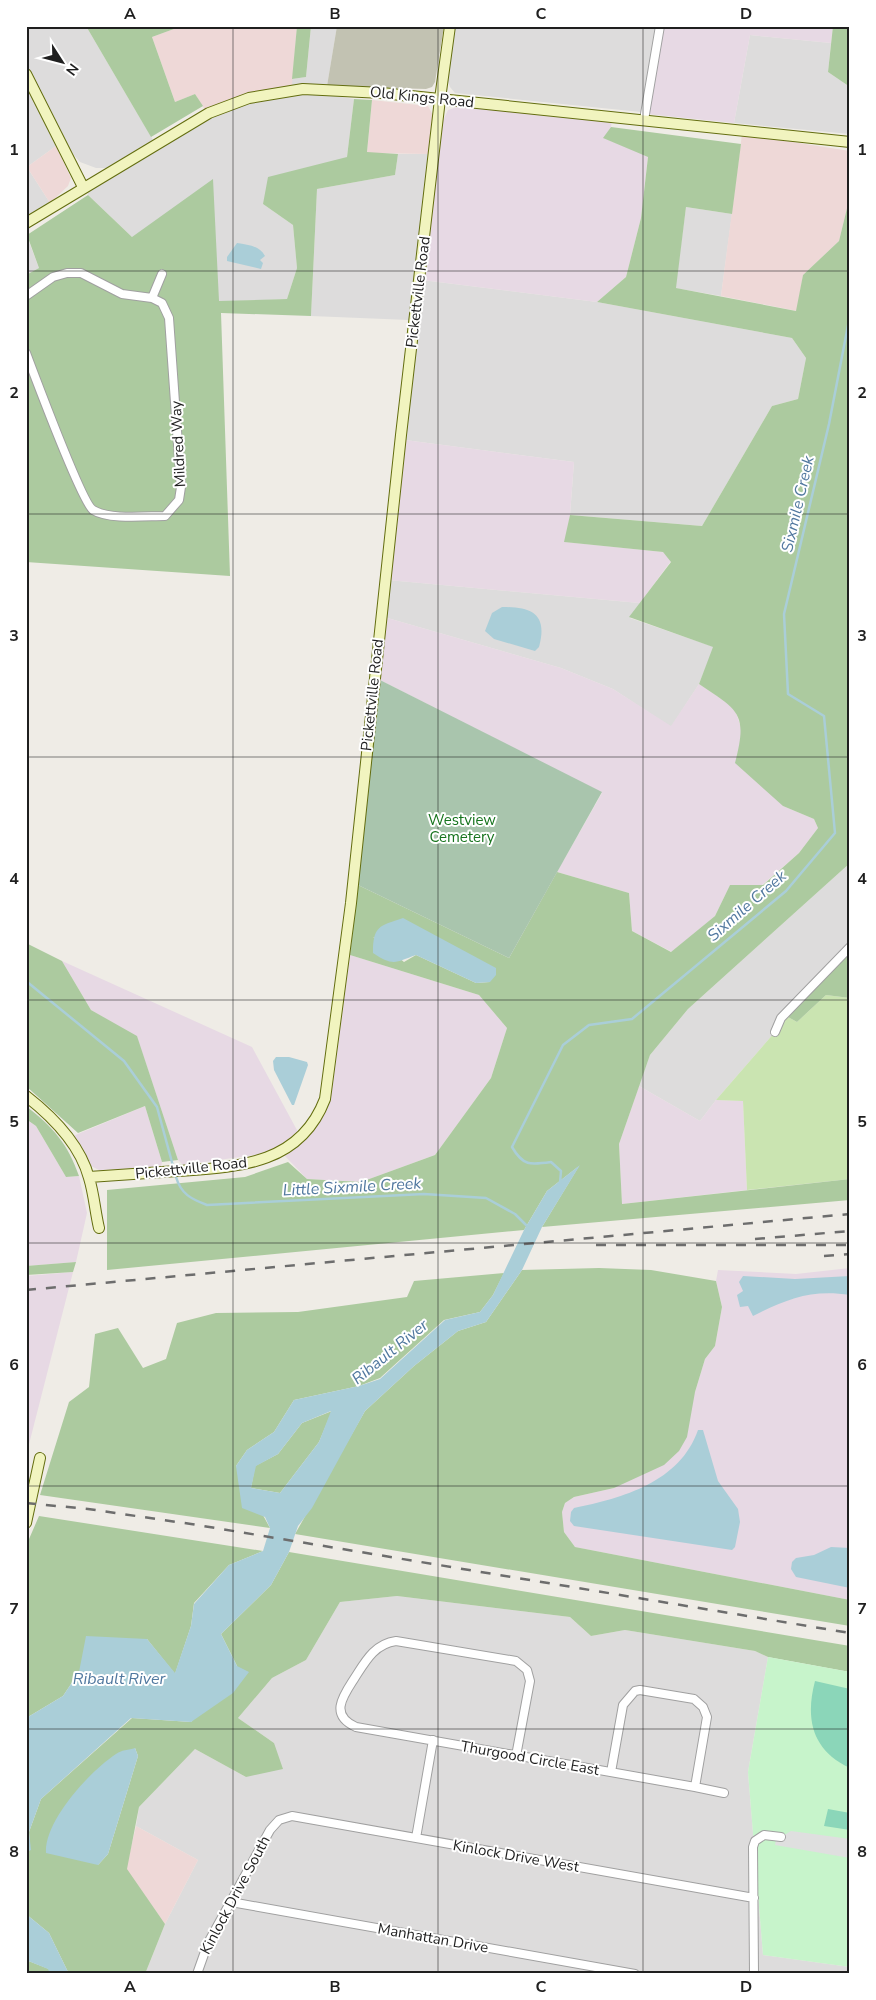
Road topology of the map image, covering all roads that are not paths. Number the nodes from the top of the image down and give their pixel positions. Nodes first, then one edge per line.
1 (450, 26) edge
2 (660, 26) edge
3 (26, 74) edge
4 (440, 99) junction
5 (644, 120) junction
6 (850, 142) edge
7 (84, 188) junction
8 (26, 222) edge
9 (162, 274) dead end
10 (26, 296) edge
11 (152, 298) junction
12 (26, 353) edge
13 (850, 947) edge
14 (775, 1032) dead end
15 (26, 1096) edge
16 (89, 1177) junction
17 (99, 1228) dead end
18 (40, 1458) dead end
19 (26, 1523) edge
20 (433, 1740) junction
21 (516, 1756) junction
22 (611, 1772) junction
23 (694, 1787) junction
24 (724, 1793) dead end
25 (279, 1820) joint
26 (781, 1837) dead end
27 (416, 1838) junction
28 (754, 1898) junction
29 (231, 1902) junction
30 (197, 1974) edge
31 (635, 1974) edge
32 (754, 1974) edge

1 - 4 street, Pickettville Road
2 - 5 street
3 - 7 street
4 - 5 street, Old Kings Road
4 - 7 street, Old Kings Road
4 - 16 street, Pickettville Road
5 - 6 street, Old Kings Road
7 - 8 street, Old Kings Road
9 - 11 street
10 - 11 street
11 - 12 street, Mildred Way
13 - 14 street
15 - 16 street
16 - 17 street
18 - 19 street
20 - 21 street, Thurgood Circle East
20 - 21 street, Thurgood Circle East
20 - 27 street
21 - 22 street, Thurgood Circle East
22 - 23 street, Thurgood Circle East
22 - 23 street
23 - 24 street, Thurgood Circle East
25 - 27 street, Kinlock Drive West
25 - 29 street, Kinlock Drive South
26 - 28 street
27 - 28 street, Kinlock Drive West
28 - 32 street
29 - 30 street, Kinlock Drive South
29 - 31 street, Manhattan Drive

